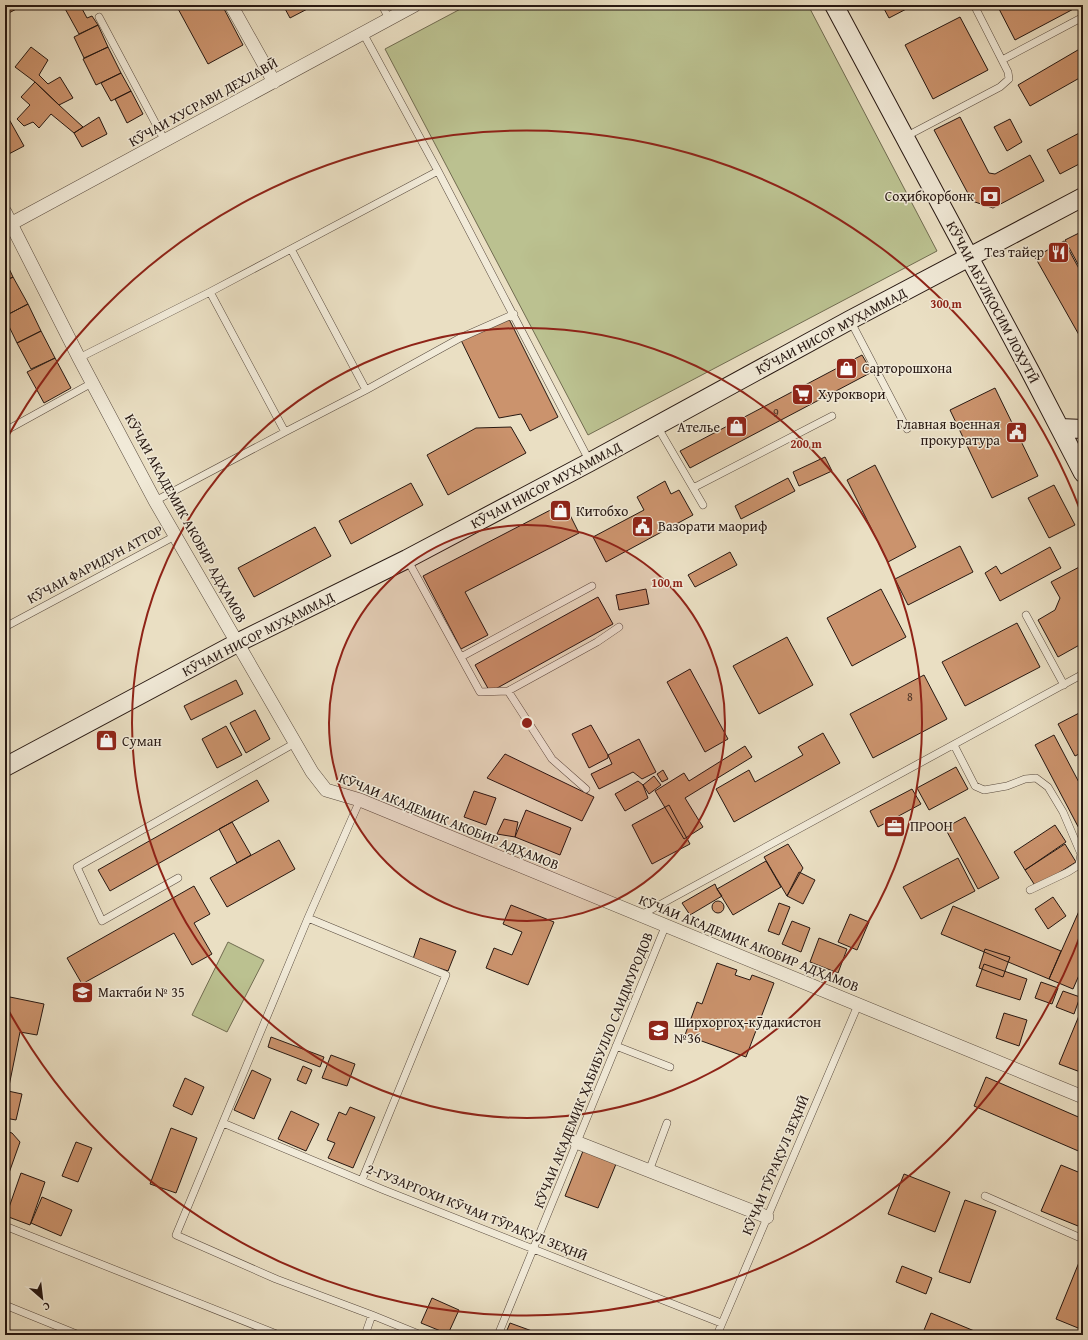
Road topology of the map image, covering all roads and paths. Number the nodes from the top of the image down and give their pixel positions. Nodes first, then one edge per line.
1 (231, 5) edge
2 (382, 5) edge
3 (415, 5) edge
4 (834, 5) edge
5 (974, 5) edge
6 (99, 17) dead end
7 (1083, 17) edge
8 (389, 19) junction
9 (363, 33) junction
10 (1002, 60) junction
11 (274, 82) junction
12 (904, 138) junction
13 (165, 141) junction
14 (438, 171) junction
15 (1083, 197) edge
16 (5, 212) edge
17 (8, 225) edge
18 (291, 249) junction
19 (969, 258) junction
20 (210, 292) junction
21 (514, 314) junction
22 (850, 320) junction
23 (79, 358) junction
24 (92, 382) junction
25 (366, 390) junction
26 (832, 416) dead end
27 (657, 426) junction
28 (1060, 428) junction
29 (907, 429) dead end
30 (1083, 429) edge
31 (5, 432) edge
32 (285, 432) junction
33 (1079, 458) edge
34 (590, 462) junction
35 (1083, 473) edge
36 (693, 488) junction
37 (155, 501) junction
38 (703, 505) dead end
39 (175, 536) junction
40 (407, 559) junction
41 (592, 586) dead end
42 (1026, 615) dead end
43 (5, 626) edge
44 (619, 627) dead end
45 (237, 642) junction
46 (461, 657) junction
47 (1083, 674) edge
48 (1064, 685) junction
49 (508, 691) junction
50 (295, 742) junction
51 (954, 745) junction
52 (5, 767) edge
53 (586, 789) dead end
54 (360, 800) junction
55 (178, 878) dead end
56 (1030, 890) dead end
57 (640, 916) junction
58 (308, 918) junction
59 (665, 926) junction
60 (858, 1005) junction
61 (616, 1046) junction
62 (670, 1066) dead end
63 (1083, 1097) edge
64 (224, 1122) junction
65 (667, 1123) dead end
66 (576, 1142) junction
67 (649, 1171) junction
68 (362, 1180) junction
69 (985, 1196) dead end
70 (767, 1217) junction
71 (5, 1226) edge
72 (1083, 1239) edge
73 (534, 1248) junction
74 (5, 1305) edge
75 (372, 1315) junction
76 (721, 1323) junction
77 (79, 1335) edge
78 (279, 1335) edge
79 (365, 1335) edge
80 (421, 1335) edge
81 (498, 1335) edge
82 (717, 1335) edge

1 - 11 street
2 - 8 lane
3 - 8 street, КӮЧАИ ХУСРАВИ ДЕХЛАВӢ
4 - 12 street, КӮЧАИ АБУЛҚОСИМ ЛОҲУТӢ
5 - 10 lane
6 - 13 lane
7 - 10 lane
8 - 9 street, КӮЧАИ ХУСРАВИ ДЕХЛАВӢ
9 - 11 street, КӮЧАИ ХУСРАВИ ДЕХЛАВӢ
9 - 14 lane
10 - 12 lane
11 - 13 street, КӮЧАИ ХУСРАВИ ДЕХЛАВӢ
12 - 19 street, КӮЧАИ АБУЛҚОСИМ ЛОҲУТӢ
13 - 17 street, КӮЧАИ ХУСРАВИ ДЕХЛАВӢ
14 - 18 lane
14 - 21 lane
15 - 19 street, КӮЧАИ НИСОР МУҲАММАД
16 - 17 street, КӮЧАИ АКАДЕМИК АКОБИР АДҲАМОВ
17 - 23 street, КӮЧАИ АКАДЕМИК АКОБИР АДҲАМОВ
18 - 20 lane
18 - 25 lane
19 - 22 street, КӮЧАИ НИСОР МУҲАММАД
19 - 28 street, КӮЧАИ АБУЛҚОСИМ ЛОҲУТӢ
20 - 23 lane
20 - 32 lane
21 - 25 lane
21 - 34 lane
22 - 27 street, КӮЧАИ НИСОР МУҲАММАД
22 - 29 lane
23 - 24 street, КӮЧАИ АКАДЕМИК АКОБИР АДҲАМОВ
24 - 31 lane
24 - 37 street, КӮЧАИ АКАДЕМИК АКОБИР АДҲАМОВ
25 - 32 lane
26 - 36 lane
27 - 34 street, КӮЧАИ НИСОР МУҲАММАД
27 - 36 lane
28 - 30 street
28 - 33 street, КӮЧАИ АБУЛҚОСИМ ЛОҲУТӢ
32 - 37 lane
33 - 35 street, КӮЧАИ АБУЛҚОСИМ ЛОҲУТӢ
34 - 40 street, КӮЧАИ НИСОР МУҲАММАД
36 - 38 lane
37 - 39 street, КӮЧАИ АКАДЕМИК АКОБИР АДҲАМОВ
39 - 43 lane, КӮЧАИ ФАРИДУН АТТОР
39 - 45 street, КӮЧАИ АКАДЕМИК АКОБИР АДҲАМОВ
40 - 45 street, КӮЧАИ НИСОР МУҲАММАД
40 - 46 lane
41 - 46 lane
42 - 48 lane
44 - 49 lane
45 - 50 street, КӮЧАИ АКАДЕМИК АКОБИР АДҲАМОВ
45 - 52 street, КӮЧАИ НИСОР МУҲАММАД
46 - 49 lane
47 - 48 lane
48 - 51 lane
49 - 53 lane
50 - 54 street, КӮЧАИ АКАДЕМИК АКОБИР АДҲАМОВ
50 - 55 lane
51 - 56 lane
51 - 57 lane
54 - 57 street, КӮЧАИ АКАДЕМИК АКОБИР АДҲАМОВ
54 - 58 lane
57 - 59 street, КӮЧАИ АКАДЕМИК АКОБИР АДҲАМОВ
58 - 64 lane
58 - 68 lane
59 - 60 street, КӮЧАИ АКАДЕМИК АКОБИР АДҲАМОВ
59 - 61 lane, КӮЧАИ АКАДЕМИК ҲАБИБУЛЛО САИДМУРОДОВ
60 - 63 street, КӮЧАИ АКАДЕМИК АКОБИР АДҲАМОВ
60 - 70 lane, КӮЧАИ ТӮРАҚУЛ ЗЕҲНӢ
61 - 62 lane
61 - 66 lane, КӮЧАИ АКАДЕМИК ҲАБИБУЛЛО САИДМУРОДОВ
64 - 68 lane, 2-ГУЗАРГОХИ КӮЧАИ ТӮРАҚУЛ ЗЕҲНӢ
64 - 75 lane
65 - 67 lane
66 - 67 street
66 - 73 lane, КӮЧАИ АКАДЕМИК ҲАБИБУЛЛО САИДМУРОДОВ
67 - 70 street
68 - 73 lane, 2-ГУЗАРГОХИ КӮЧАИ ТӮРАҚУЛ ЗЕҲНӢ
69 - 72 lane
70 - 76 lane, КӮЧАИ ТӮРАҚУЛ ЗЕҲНӢ
71 - 78 lane
73 - 76 lane, 2-ГУЗАРГОХИ КӮЧАИ ТӮРАҚУЛ ЗЕҲНӢ
73 - 81 lane, КӮЧАИ АКАДЕМИК ҲАБИБУЛЛО САИДМУРОДОВ
74 - 77 lane
75 - 79 lane
75 - 80 lane
76 - 82 lane, КӮЧАИ ТӮРАҚУЛ ЗЕҲНӢ

